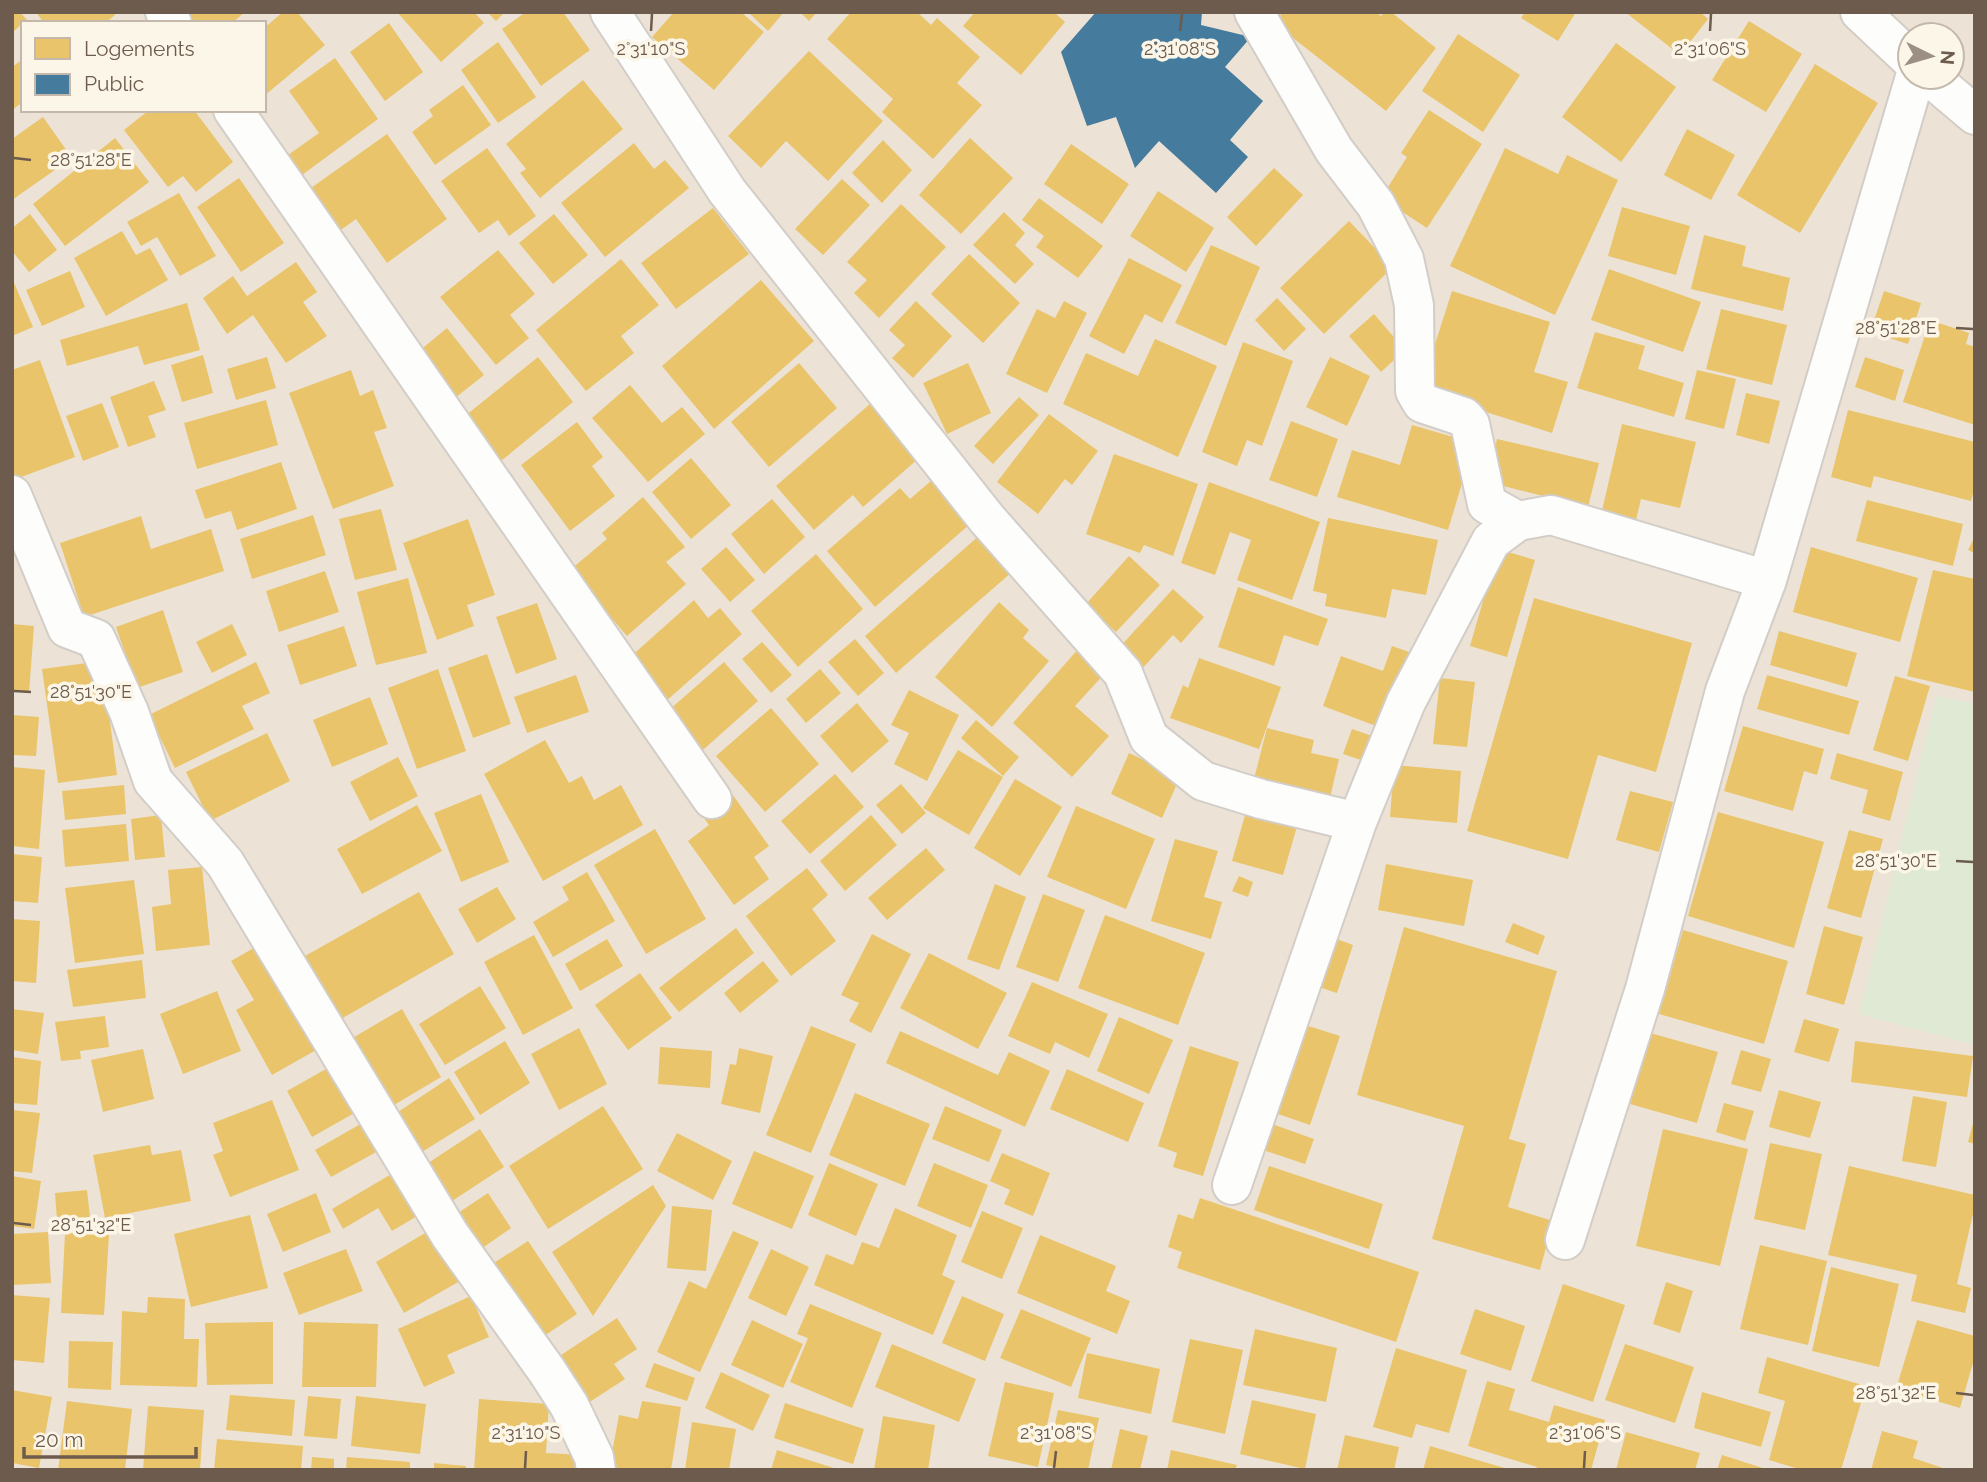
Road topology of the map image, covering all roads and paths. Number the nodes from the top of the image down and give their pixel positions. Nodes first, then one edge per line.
1 (610, 12) edge
2 (1254, 12) edge
3 (1860, 12) edge
4 (1896, 46) edge
5 (1911, 91) edge
6 (1947, 91) edge
7 (234, 112) edge
8 (1975, 115) edge
9 (12, 495) edge
10 (1518, 521) junction
11 (1767, 580) junction
12 (712, 799) dead end
13 (1357, 822) junction
14 (1233, 1185) dead end
15 (1565, 1240) dead end
16 (596, 1470) edge

1 - 13 street
2 - 10 street
3 - 4 street
5 - 11 street
6 - 8 street
7 - 12 street
9 - 16 street
10 - 11 street
10 - 13 street
11 - 15 street
13 - 14 street

